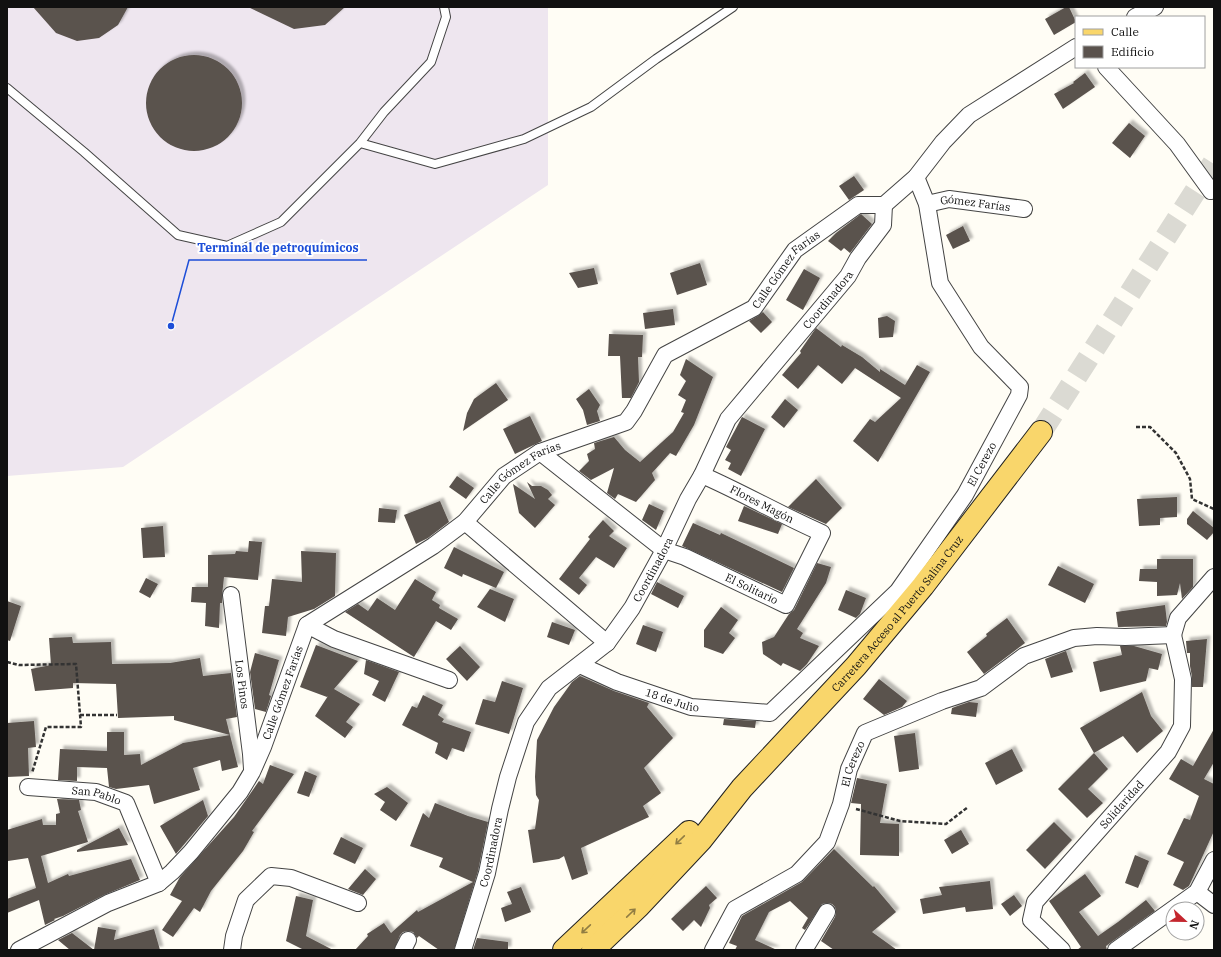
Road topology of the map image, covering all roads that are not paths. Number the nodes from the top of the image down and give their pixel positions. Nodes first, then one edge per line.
1 (444, 7) edge
2 (733, 7) edge
3 (1155, 7) edge
4 (1137, 16) edge
5 (1075, 49) edge
6 (1107, 68) edge
7 (7, 88) edge
8 (360, 143) junction
9 (916, 177) junction
10 (1213, 192) edge
11 (927, 204) junction
12 (884, 205) junction
13 (1024, 209) dead end
14 (1041, 432) tunnel mouth
15 (540, 452) junction
16 (702, 475) junction
17 (465, 522) junction
18 (822, 533) joint
19 (664, 550) junction
20 (1214, 577) edge
21 (232, 595) dead end
22 (307, 625) junction
23 (1173, 635) junction
24 (607, 643) junction
25 (580, 665) junction
26 (449, 680) dead end
27 (770, 713) joint
28 (252, 772) junction
29 (28, 787) road end
30 (742, 788) junction
31 (1214, 860) edge
32 (159, 883) junction
33 (1197, 892) junction
34 (358, 902) dead end
35 (1214, 905) edge
36 (827, 912) dead end
37 (19, 950) edge
38 (232, 950) edge
39 (463, 950) edge
40 (564, 950) edge
41 (593, 950) edge
42 (713, 950) edge
43 (804, 950) edge
44 (1062, 950) edge
45 (1116, 950) edge

1 - 8 lane
2 - 8 lane
3 - 4 street
5 - 9 street
6 - 10 street
7 - 8 lane
9 - 11 street, El Cerezo
9 - 12 street
11 - 13 street, Gómez Farías
11 - 27 street, El Cerezo
12 - 15 street, Calle Gómez Farías
12 - 16 street, Coordinadora
14 - 30 main road, Carretera Acceso al Puerto Salina Cruz
15 - 17 street, Calle Gómez Farías
15 - 19 street
16 - 18 street, Flores Magón
16 - 19 street, Coordinadora
17 - 22 street, Calle Gómez Farías
17 - 24 street
18 - 19 street, El Solitario
19 - 24 street, Coordinadora
20 - 23 street
21 - 28 street, Los Pinos
22 - 26 street
22 - 28 street, Calle Gómez Farías
23 - 42 street, El Cerezo
23 - 44 street, Solidaridad
24 - 25 street, Coordinadora
25 - 27 street, 18 de Julio
25 - 39 street, Coordinadora
28 - 32 street, Calle Gómez Farías
29 - 32 street, San Pablo
30 -> 40 main road, Carretera Acceso al Puerto Salina Cruz
41 -> 30 main road, Carretera Acceso al Puerto Salina Cruz
31 - 33 street
32 - 37 street, Calle Gómez Farías
33 - 35 street
33 - 45 street
34 - 38 street
36 - 43 street

